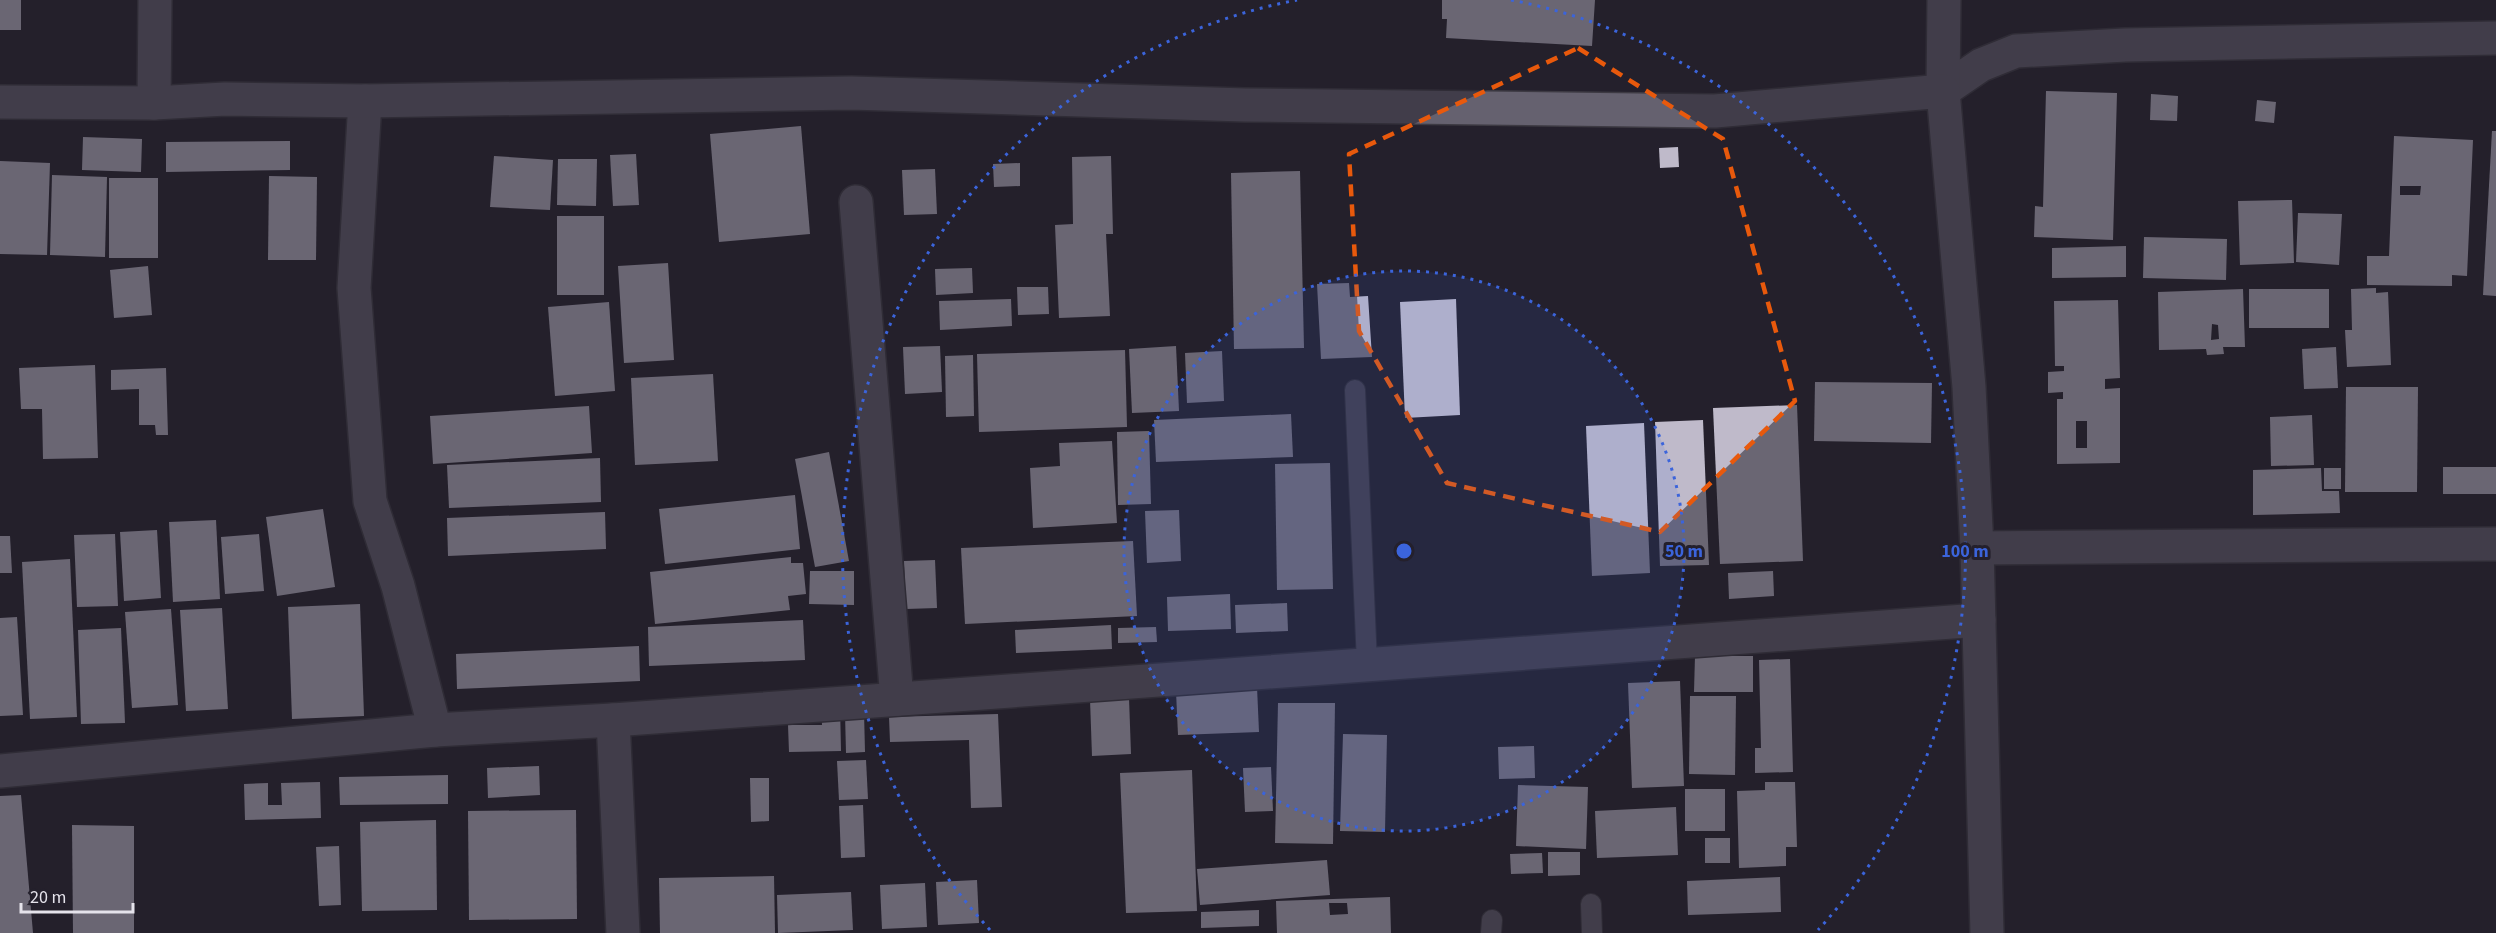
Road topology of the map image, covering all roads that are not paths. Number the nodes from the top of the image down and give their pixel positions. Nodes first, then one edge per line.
1 (155, 0) edge
2 (1944, 0) edge
3 (2496, 38) edge
4 (1943, 91) junction
5 (365, 101) junction
6 (0, 102) edge
7 (154, 103) junction
8 (856, 202) dead end
9 (1355, 390) dead end
10 (2496, 544) edge
11 (1977, 548) junction
12 (1979, 620) junction
13 (1367, 663) junction
14 (897, 699) junction
15 (613, 720) junction
16 (435, 730) junction
17 (0, 771) edge
18 (1591, 904) dead end
19 (622, 933) edge
20 (1592, 933) edge
21 (1987, 933) edge

1 - 7 street
2 - 4 street
3 - 4 street
4 - 5 street
4 - 11 street
5 - 7 street
5 - 16 street
6 - 7 street
8 - 14 street
9 - 13 lane
10 - 11 street
11 - 12 street
12 - 13 street
12 - 21 street
13 - 14 street
14 - 15 street
15 - 16 street
15 - 19 street
16 - 17 street
18 - 20 lane

